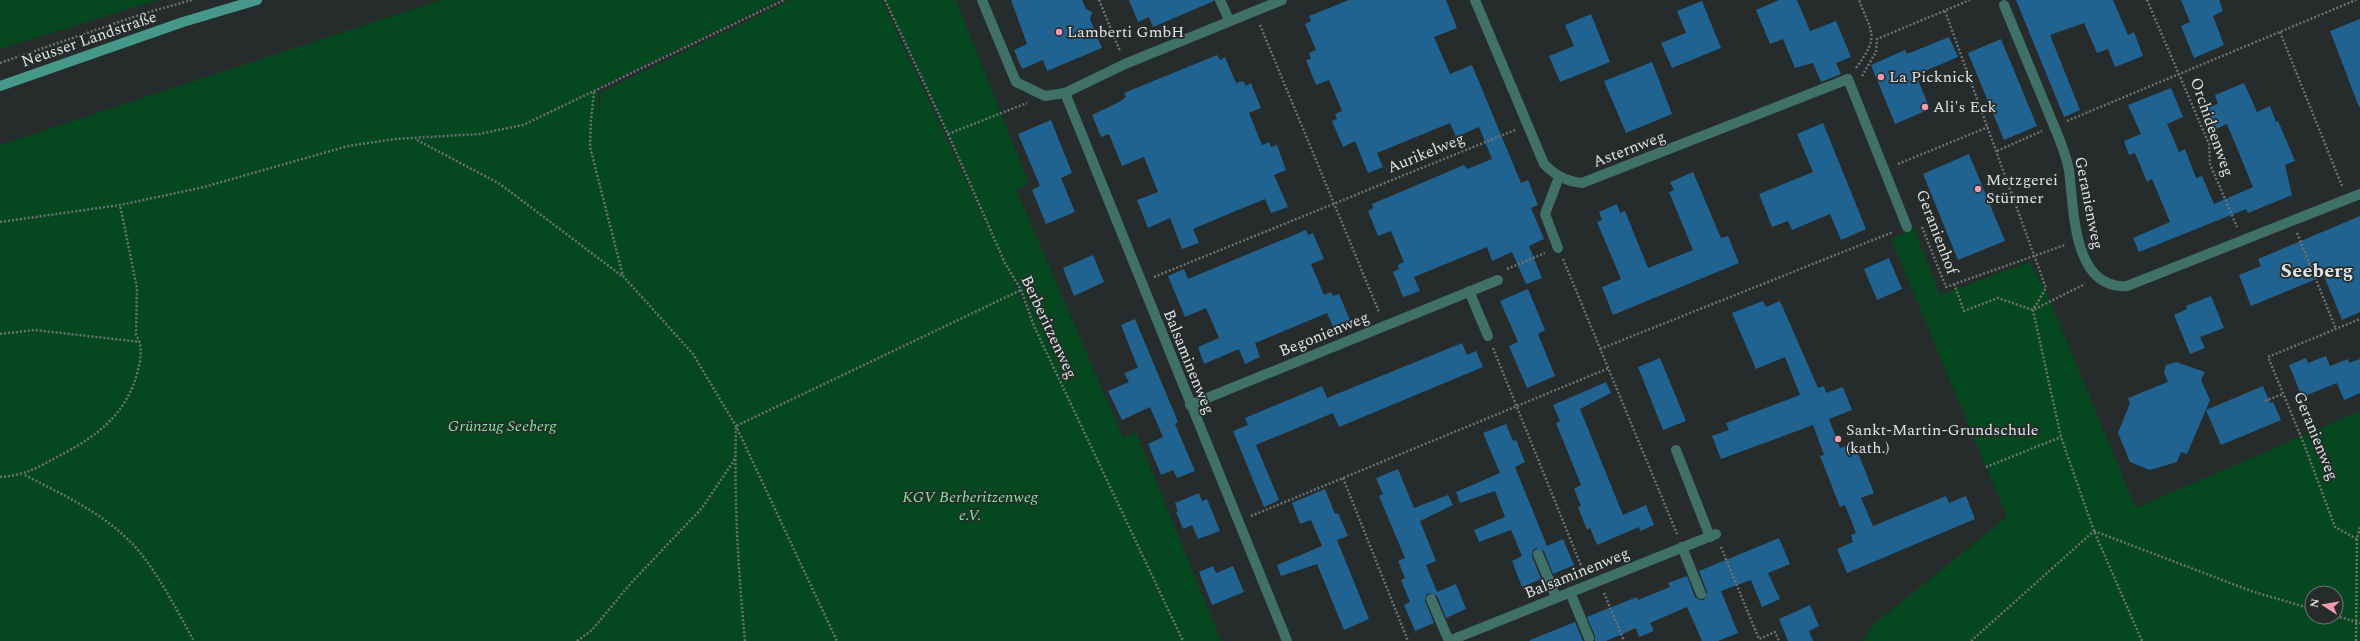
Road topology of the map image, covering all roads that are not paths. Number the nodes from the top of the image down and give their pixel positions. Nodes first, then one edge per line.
1 (257, 0) edge
2 (982, 0) edge
3 (1220, 0) edge
4 (1282, 0) edge
5 (1475, 0) edge
6 (2004, 5) dead end
7 (1229, 20) junction
8 (0, 86) edge
9 (1065, 93) junction
10 (1559, 177) junction
11 (2360, 194) edge
12 (1908, 227) road end
13 (1558, 248) road end
14 (1498, 280) road end
15 (1469, 291) junction
16 (1488, 336) road end
17 (1190, 405) junction
18 (1676, 450) dead end
19 (1682, 547) junction
20 (1538, 554) dead end
21 (1570, 592) junction
22 (1701, 594) dead end
23 (1431, 598) dead end
24 (1556, 598) junction
25 (1589, 638) dead end
26 (1461, 639) edge
27 (1287, 641) edge
28 (1449, 641) edge

1 - 8 main road, Neusser Landstraße
2 - 9 street
3 - 7 street
4 - 7 street
5 - 10 street, Asternweg
6 - 11 street, Geranienweg
7 - 9 street
9 - 17 street, Balsaminenweg
10 - 12 street, Asternweg
10 - 13 street
14 - 15 street, Begonienweg
15 - 16 street
15 - 17 street, Begonienweg
17 - 27 street, Balsaminenweg
18 - 19 street, Balsaminenweg
19 - 21 street, Balsaminenweg
19 - 22 street
20 - 24 street
21 - 24 street, Balsaminenweg
21 - 25 street
23 - 28 street
24 - 26 street, Balsaminenweg
26 - 28 street, Balsaminenweg

